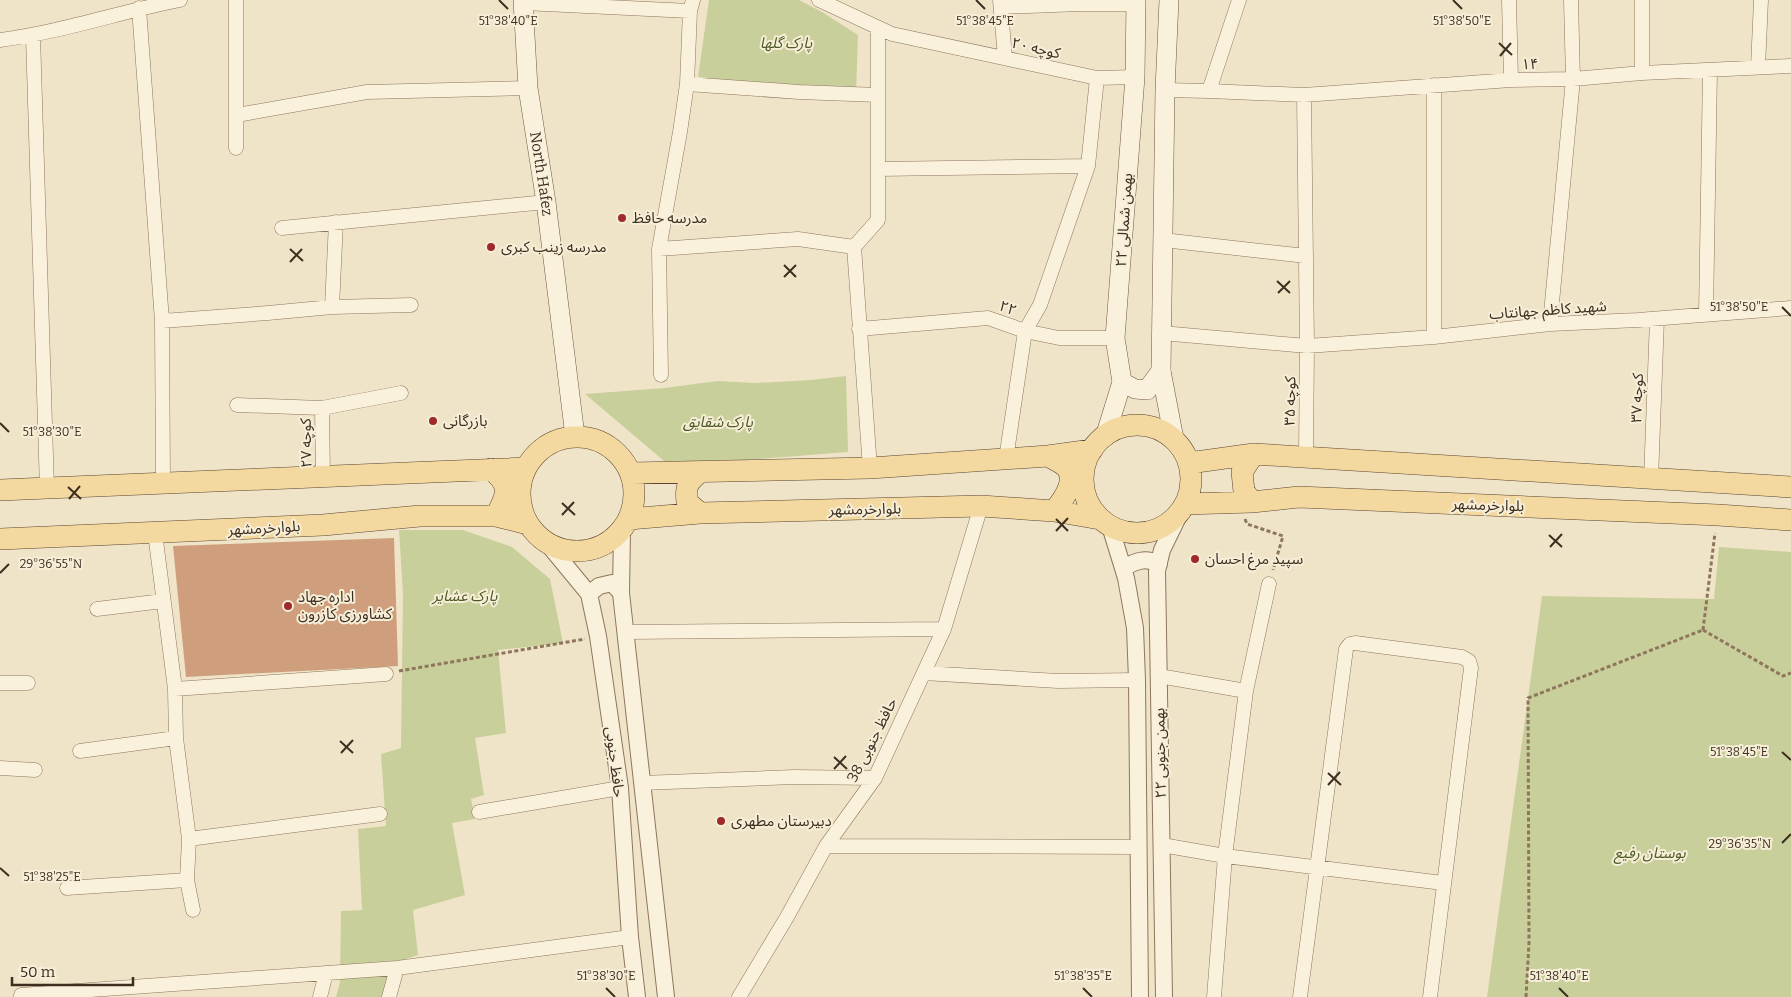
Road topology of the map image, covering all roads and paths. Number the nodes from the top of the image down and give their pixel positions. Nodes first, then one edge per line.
1 (180, 0) edge
2 (236, 0) edge
3 (819, 0) edge
4 (1169, 0) edge
5 (1238, 0) edge
6 (1509, 0) edge
7 (1571, 0) edge
8 (1642, 0) edge
9 (1761, 0) edge
10 (523, 2) edge
11 (1136, 2) edge
12 (1001, 4) edge
13 (691, 6) edge
14 (139, 8) junction
15 (878, 28) junction
16 (33, 36) junction
17 (0, 40) edge
18 (1005, 57) junction
19 (1791, 66) edge
20 (1758, 67) junction
21 (1710, 70) junction
22 (1642, 73) junction
23 (1135, 77) junction
24 (1097, 78) junction
25 (1573, 79) junction
26 (1511, 80) junction
27 (686, 84) junction
28 (1434, 86) junction
29 (528, 88) junction
30 (1165, 90) junction
31 (1209, 91) junction
32 (878, 95) junction
33 (1304, 95) junction
34 (236, 115) junction
35 (236, 148) dead end
36 (1088, 166) junction
37 (878, 169) junction
38 (546, 202) junction
39 (336, 222) junction
40 (282, 228) dead end
41 (1163, 240) junction
42 (854, 247) junction
43 (659, 249) junction
44 (1306, 256) junction
45 (411, 305) dead end
46 (332, 307) junction
47 (1791, 308) edge
48 (1706, 315) junction
49 (1657, 319) junction
50 (162, 321) junction
51 (1550, 324) junction
52 (859, 329) junction
53 (1025, 332) junction
54 (1162, 333) junction
55 (1434, 337) junction
56 (1115, 338) junction
57 (1307, 346) junction
58 (1161, 371) junction
59 (661, 374) dead end
60 (1122, 382) junction
61 (401, 393) dead end
62 (236, 405) dead end
63 (322, 408) junction
64 (575, 436) junction
65 (1174, 439) junction
66 (1098, 444) junction
67 (1254, 454) junction
68 (1048, 456) junction
69 (1306, 456) junction
70 (1006, 459) junction
71 (1189, 463) junction
72 (526, 468) junction
73 (870, 468) junction
74 (492, 469) junction
75 (700, 472) junction
76 (631, 473) junction
77 (323, 477) junction
78 (1650, 479) junction
79 (163, 484) junction
80 (1791, 487) edge
81 (47, 489) junction
82 (0, 490) edge
83 (1246, 502) junction
84 (981, 506) junction
85 (1183, 509) junction
86 (1054, 511) junction
87 (700, 513) junction
88 (1718, 515) junction
89 (496, 516) junction
90 (1791, 520) edge
91 (1105, 522) junction
92 (528, 524) junction
93 (625, 525) junction
94 (155, 533) junction
95 (0, 539) edge
96 (547, 543) junction
97 (1159, 564) junction
98 (1123, 568) junction
99 (1269, 584) joint
100 (622, 593) junction
101 (589, 594) junction
102 (163, 602) junction
103 (97, 609) dead end
104 (944, 629) junction
105 (1703, 630) junction
106 (626, 632) junction
107 (598, 636) junction
108 (924, 673) junction
109 (1791, 673) edge
110 (386, 674) joint
111 (1159, 676) junction
112 (1138, 680) junction
113 (0, 683) edge
114 (28, 683) dead end
115 (175, 689) junction
116 (1246, 691) junction
117 (176, 738) junction
118 (80, 751) dead end
119 (0, 768) edge
120 (34, 770) dead end
121 (875, 778) junction
122 (642, 782) junction
123 (620, 788) junction
124 (480, 812) dead end
125 (380, 814) dead end
126 (189, 840) junction
127 (1162, 845) junction
128 (826, 846) junction
129 (1137, 847) junction
130 (1225, 856) junction
131 (1317, 867) junction
132 (187, 880) junction
133 (1443, 883) junction
134 (67, 888) dead end
135 (193, 910) dead end
136 (630, 937) junction
137 (397, 968) junction
138 (326, 973) junction
139 (21, 997) edge
140 (320, 997) edge
141 (389, 997) edge
142 (636, 997) edge
143 (666, 997) edge
144 (739, 997) edge
145 (1140, 997) edge
146 (1164, 997) edge
147 (1214, 997) edge
148 (1300, 997) edge
149 (1430, 997) edge
150 (1526, 997) edge

1 - 14 street
2 - 34 street
3 - 15 street, کوچه ۲۰
4 - 30 main road
5 - 31 street
6 - 26 street
7 - 25 street
8 - 22 street
9 - 20 street
10 - 13 street
10 - 29 main road, North Hafez
11 - 12 street
11 - 23 main road, ۲۲ بهمن شمالی
12 - 18 street
13 - 27 street
14 - 16 street
14 - 50 street
15 - 18 street, کوچه ۲۰
15 - 32 street
16 - 17 street
16 - 81 street
18 - 24 street, کوچه ۲۰
19 - 20 street, ۱۴
20 - 21 street, ۱۴
21 - 22 street, ۱۴
21 - 48 street
22 - 25 street, ۱۴
23 - 24 street, کوچه ۲۰
23 - 56 main road, ۲۲ بهمن شمالی
24 - 36 street
25 - 26 street, ۱۴
25 - 51 street
26 - 28 street, ۱۴
27 - 32 street
27 - 43 street
28 - 33 street, ۱۴
28 - 55 street
29 - 34 street
29 - 38 main road, North Hafez
30 - 31 street, ۱۴
30 - 41 main road
31 - 33 street, ۱۴
32 - 37 street
33 - 44 street, کوچه ۳۵
34 - 35 street
36 - 37 street
36 - 53 street
37 - 42 street
38 - 39 street
38 - 64 main road, North Hafez
39 - 40 street
39 - 46 street
41 - 44 street
41 - 54 main road
42 - 43 street
42 - 52 street
43 - 59 street
44 - 57 street, کوچه ۳۵
45 - 46 street
46 - 50 street
47 - 48 street, شهید کاظم جهانتاب
48 - 49 street, شهید کاظم جهانتاب
49 - 51 street, شهید کاظم جهانتاب
49 - 78 street, کوچه ۳۷
50 - 79 street
51 - 55 street, شهید کاظم جهانتاب
52 - 53 street, ۲۲
52 - 73 street
53 - 56 street, ۲۲
53 - 70 street
54 - 57 street, شهید کاظم جهانتاب
54 - 58 main road
55 - 57 street, شهید کاظم جهانتاب
56 - 60 main road, ۲۲ بهمن شمالی
57 - 69 street, کوچه ۳۵
58 - 60 main road
58 - 65 main road
60 - 66 main road, ۲۲ بهمن شمالی
61 - 63 street
62 - 63 street
63 - 77 street, کوچه ۲۷
64 - 72 main road
64 - 76 main road
65 - 66 main road
65 - 71 main road
66 - 68 main road
66 - 91 main road
67 - 69 main road
67 - 71 main road
67 - 83 main road
68 - 70 main road
68 - 86 main road
69 - 78 main road
70 - 73 main road
71 - 85 main road
72 - 74 main road
72 - 92 main road
73 - 75 main road
74 - 77 main road
74 - 89 main road
75 - 76 main road
75 - 87 main road
76 - 93 main road
77 - 79 main road
78 - 80 main road
79 - 81 main road
81 - 82 main road
83 - 85 main road, بلوارخرمشهر
83 - 88 main road, بلوارخرمشهر
83 - 99 path
84 - 86 main road, بلوارخرمشهر
84 - 87 main road, بلوارخرمشهر
84 - 104 street, حافظ جنوبی 38
85 - 91 main road
85 - 97 street, ۲۲ بهمن جنوبی
86 - 91 main road, بلوارخرمشهر
87 - 93 main road, بلوارخرمشهر
88 - 90 main road, بلوارخرمشهر
88 - 105 path
89 - 92 main road, بلوارخرمشهر
89 - 94 main road, بلوارخرمشهر
91 - 98 street, ۲۲ بهمن جنوبی
92 - 96 main road
93 - 96 main road
93 - 100 street, حافظ جنوبی
94 - 95 main road, بلوارخرمشهر
94 - 102 street
96 - 101 street, حافظ جنوبی
97 - 98 street
97 - 111 street, ۲۲ بهمن جنوبی
98 - 112 street, ۲۲ بهمن جنوبی
99 - 116 street
100 - 101 street
100 - 106 street, حافظ جنوبی
101 - 107 street, حافظ جنوبی
102 - 103 street
102 - 115 street
104 - 106 street
104 - 108 street, حافظ جنوبی 38
105 - 109 path
105 - 150 path
106 - 122 street, حافظ جنوبی
107 - 110 path
107 - 123 street, حافظ جنوبی
108 - 112 street
108 - 121 street, حافظ جنوبی 38
110 - 115 street
111 - 116 street
111 - 127 street, ۲۲ بهمن جنوبی
112 - 129 street, ۲۲ بهمن جنوبی
113 - 114 street
115 - 117 street
116 - 130 street
117 - 118 street
117 - 126 street
119 - 120 street
121 - 122 street
121 - 128 street, حافظ جنوبی 38
122 - 143 street, حافظ جنوبی
123 - 124 street
123 - 136 street, حافظ جنوبی
125 - 126 street
126 - 132 street
127 - 130 street
127 - 146 street, ۲۲ بهمن جنوبی
128 - 129 street
128 - 144 street, حافظ جنوبی 38
129 - 145 street, ۲۲ بهمن جنوبی
130 - 131 street
130 - 147 street
131 - 133 street
131 - 133 street
131 - 148 street
132 - 134 street
132 - 135 street
133 - 149 street
136 - 137 street
136 - 142 street, حافظ جنوبی
137 - 138 street
137 - 141 street
138 - 139 street
138 - 140 street

